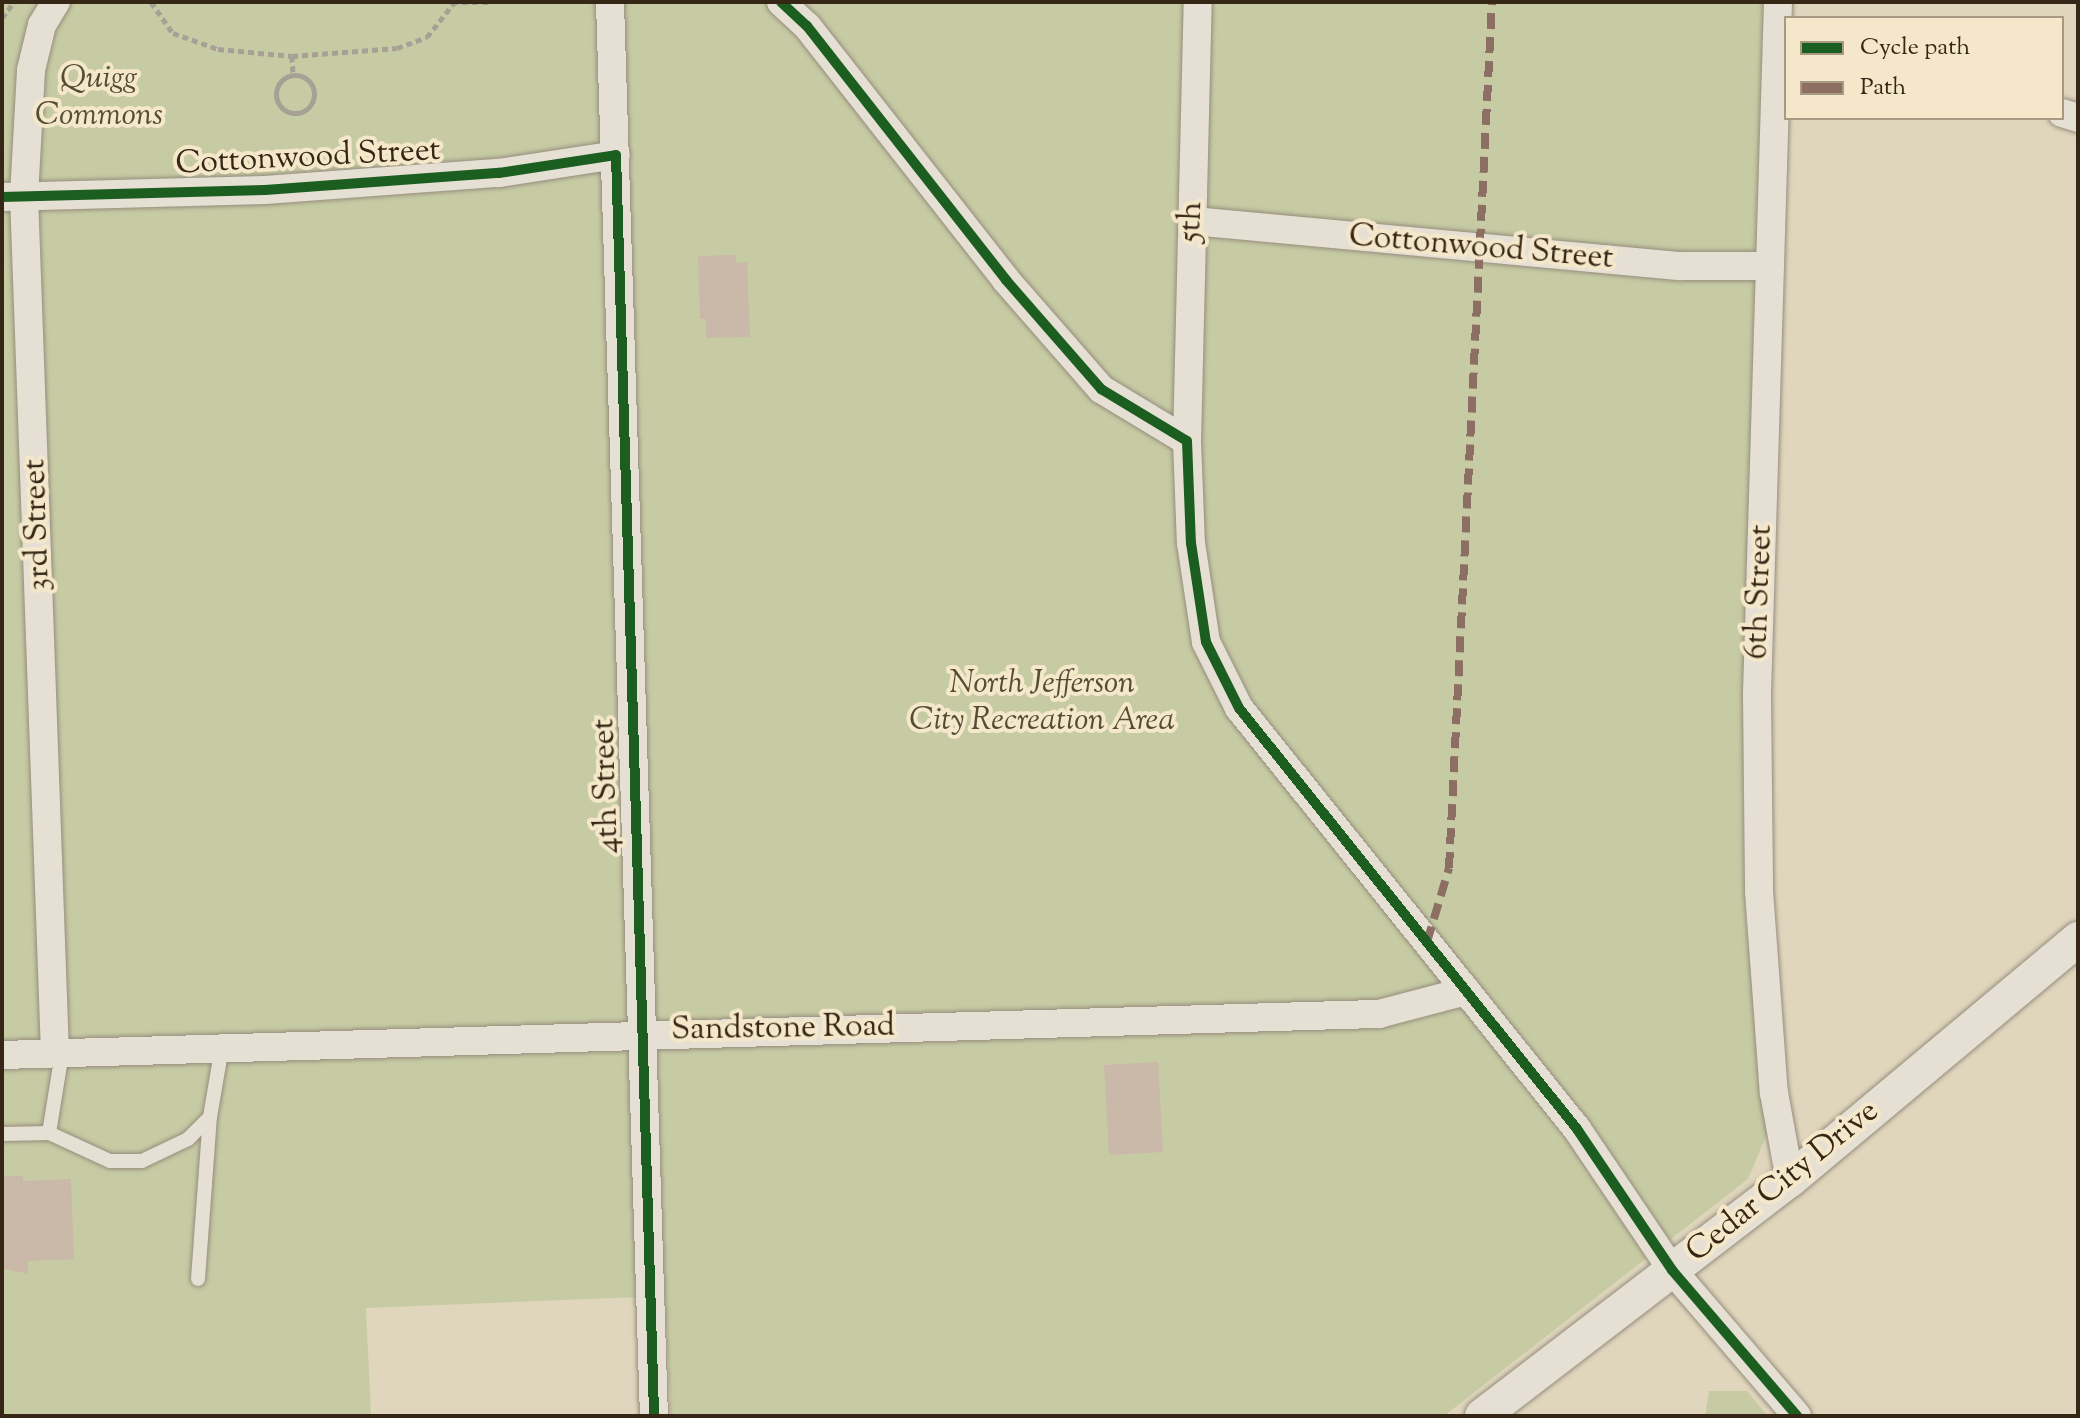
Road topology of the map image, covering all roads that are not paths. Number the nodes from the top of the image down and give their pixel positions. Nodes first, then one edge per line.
1 (56, 2) edge
2 (610, 2) edge
3 (781, 2) edge
4 (1198, 2) edge
5 (1778, 2) edge
6 (1782, 34) edge
7 (616, 155) junction
8 (13, 197) edge
9 (1193, 221) junction
10 (1770, 266) junction
11 (1187, 441) junction
12 (2078, 939) edge
13 (1466, 991) junction
14 (639, 1033) junction
15 (222, 1047) junction
16 (58, 1053) junction
17 (2, 1055) edge
18 (210, 1117) junction
19 (49, 1133) junction
20 (2, 1134) edge
21 (1790, 1180) junction
22 (1672, 1270) junction
23 (198, 1279) dead end
24 (654, 1416) edge
25 (1482, 1416) edge
26 (1797, 1416) edge

1 - 8 street, 3rd Street
2 - 7 street, 4th Street
3 - 11 street
4 - 9 street, 5th
5 - 6 street, 6th Street
6 - 10 street, 6th Street
7 - 8 street, Cottonwood Street
7 - 14 street, 4th Street
8 - 16 street, 3rd Street
9 - 10 street, Cottonwood Street
9 - 11 street, 5th
10 - 21 street, 6th Street
11 - 13 street, 5th
12 - 21 street, Cedar City Drive
13 - 14 street, Sandstone Road
13 - 22 street, 5th
14 - 15 street, Sandstone Road
14 - 24 street, 4th Street
15 - 16 street, Sandstone Road
15 - 18 lane
16 - 17 street, Sandstone Road
16 - 19 lane
18 - 19 lane
18 - 23 lane
19 - 20 lane
21 - 22 street, Cedar City Drive
22 - 25 street, Cedar City Drive
22 - 26 street, 5th

